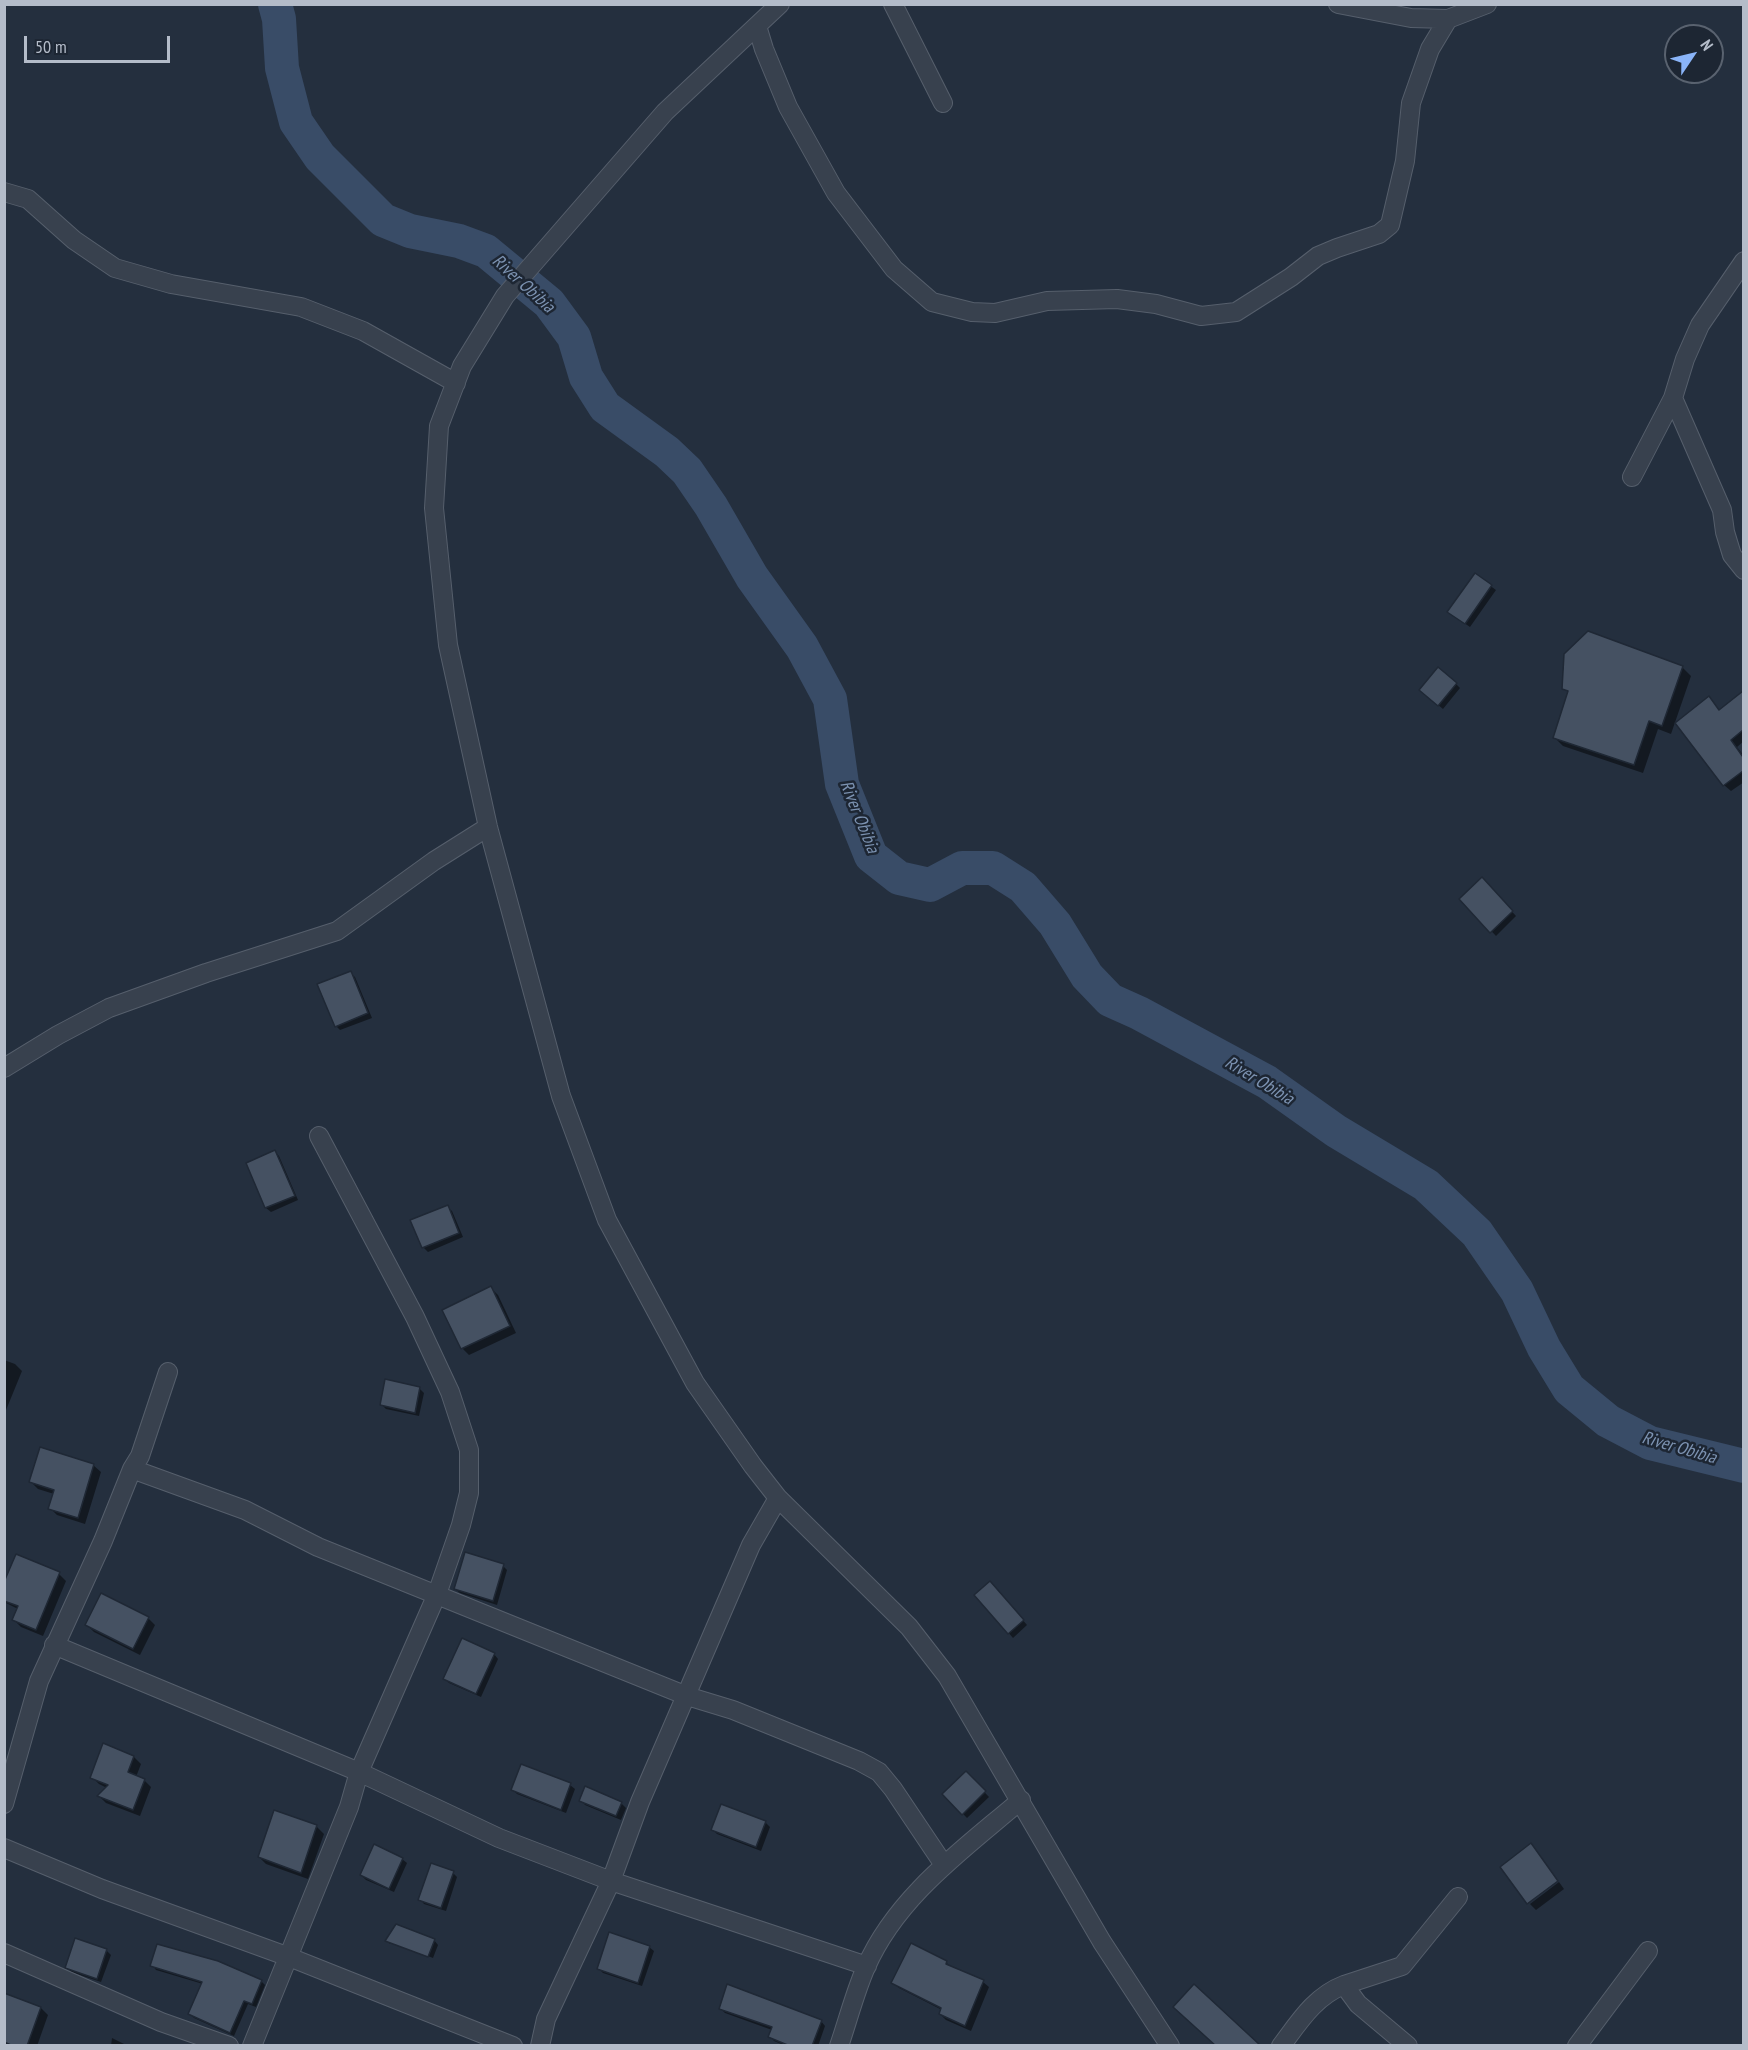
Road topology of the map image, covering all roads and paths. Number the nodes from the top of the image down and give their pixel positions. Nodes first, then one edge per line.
1 (780, 4) edge
2 (893, 4) edge
3 (1338, 4) edge
4 (1487, 4) edge
5 (1448, 19) junction
6 (757, 26) junction
7 (944, 103) dead end
8 (4, 192) edge
9 (1743, 261) edge
10 (456, 383) junction
11 (1673, 398) junction
12 (1632, 477) dead end
13 (1743, 570) edge
14 (488, 827) junction
15 (4, 1068) edge
16 (319, 1136) dead end
17 (168, 1372) dead end
18 (132, 1469) junction
19 (778, 1498) junction
20 (436, 1594) junction
21 (54, 1645) junction
22 (687, 1696) junction
23 (12, 1745) edge
24 (359, 1772) junction
25 (1021, 1800) junction
26 (4, 1804) edge
27 (4, 1848) edge
28 (944, 1865) junction
29 (611, 1881) junction
30 (1458, 1897) dead end
31 (1648, 1950) dead end
32 (4, 1953) edge
33 (289, 1957) junction
34 (867, 1966) junction
35 (1344, 1985) junction
36 (1162, 2044) edge
37 (230, 2046) edge
38 (252, 2046) edge
39 (513, 2046) edge
40 (540, 2046) edge
41 (839, 2046) edge
42 (1281, 2046) edge
43 (1408, 2046) edge
44 (1577, 2046) edge

1 - 6 street
2 - 7 street
3 - 5 street
4 - 5 street
5 - 6 street
6 - 10 street
8 - 10 street
9 - 11 street
10 - 14 street
11 - 12 street
11 - 13 street
14 - 15 street
14 - 19 street
16 - 20 street
17 - 18 street
18 - 20 street
18 - 21 street
19 - 22 street
19 - 25 street
20 - 22 street
20 - 24 street
21 - 23 street
21 - 24 street
22 - 28 street
22 - 29 street
23 - 26 street
24 - 29 street
24 - 33 street
25 - 28 street
25 - 36 street
27 - 33 street
28 - 34 street
29 - 34 street
29 - 40 street
30 - 35 street
31 - 44 street
32 - 37 street
33 - 38 street
33 - 39 street
34 - 41 street
35 - 42 street
35 - 43 street

